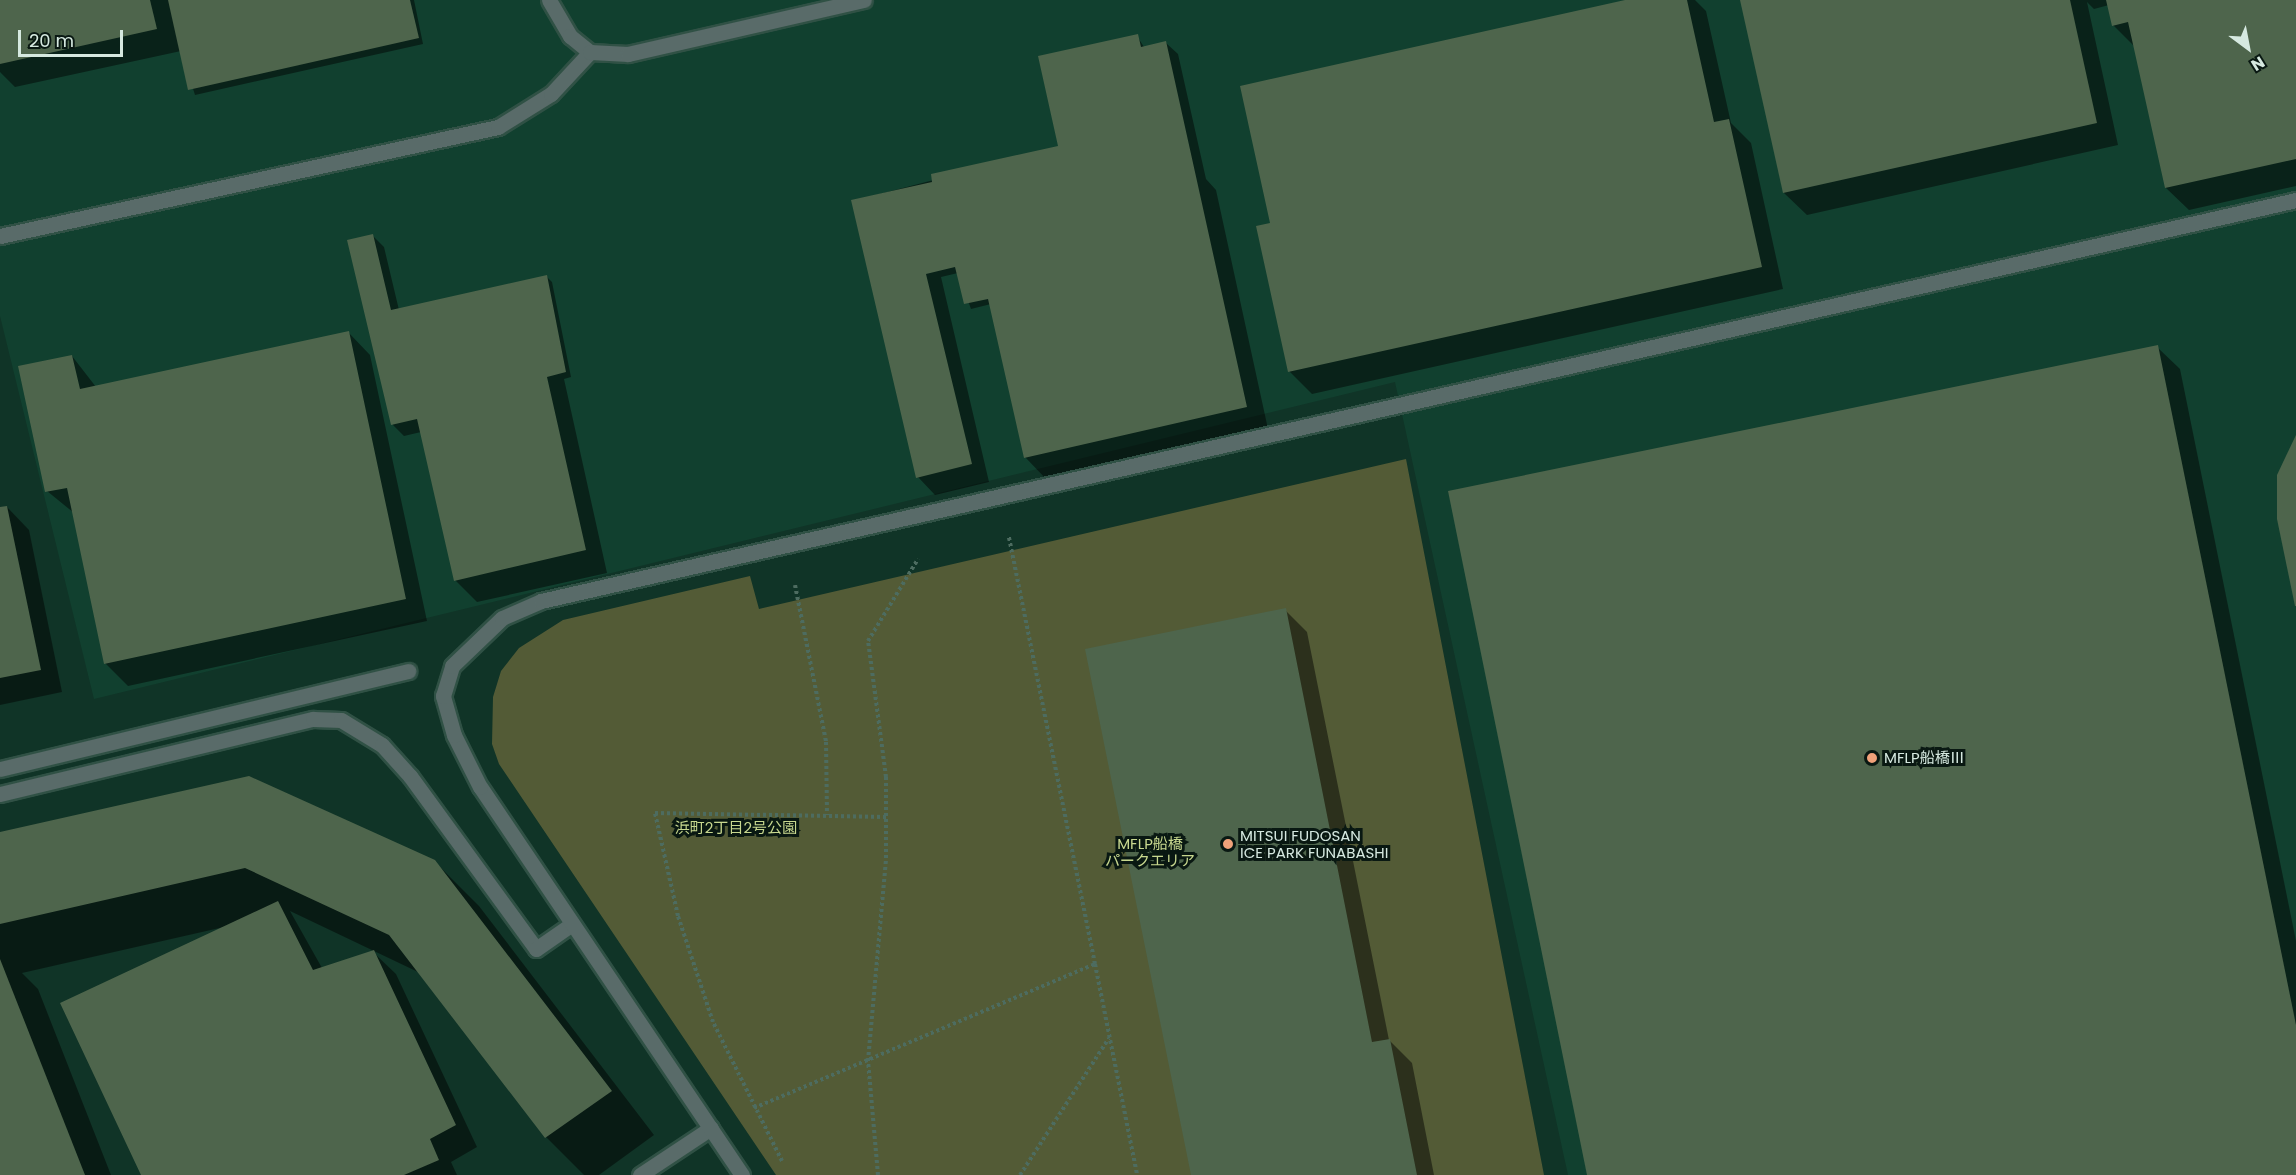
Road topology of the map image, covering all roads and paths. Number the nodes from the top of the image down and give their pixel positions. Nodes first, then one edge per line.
1 (549, 0) edge
2 (864, 0) edge
3 (590, 52) junction
4 (2296, 200) edge
5 (0, 236) edge
6 (1009, 537) dead end
7 (918, 559) dead end
8 (795, 585) dead end
9 (408, 671) dead end
10 (0, 769) edge
11 (0, 794) edge
12 (827, 815) junction
13 (887, 817) junction
14 (572, 924) junction
15 (1095, 964) junction
16 (1109, 1038) junction
17 (868, 1061) junction
18 (754, 1108) junction
19 (711, 1128) junction
20 (782, 1161) dead end
21 (640, 1175) edge
22 (742, 1175) edge
23 (878, 1175) edge
24 (1020, 1175) edge
25 (1137, 1175) edge

1 - 3 street
2 - 3 street
3 - 5 street
4 - 14 street
6 - 15 path
7 - 13 path
8 - 12 path
9 - 10 street
11 - 14 street
12 - 13 path
12 - 18 path
13 - 17 path
14 - 19 street
15 - 16 path
15 - 17 path
16 - 24 path
16 - 25 path
17 - 18 path
17 - 23 path
18 - 20 path
19 - 21 street
19 - 22 street

